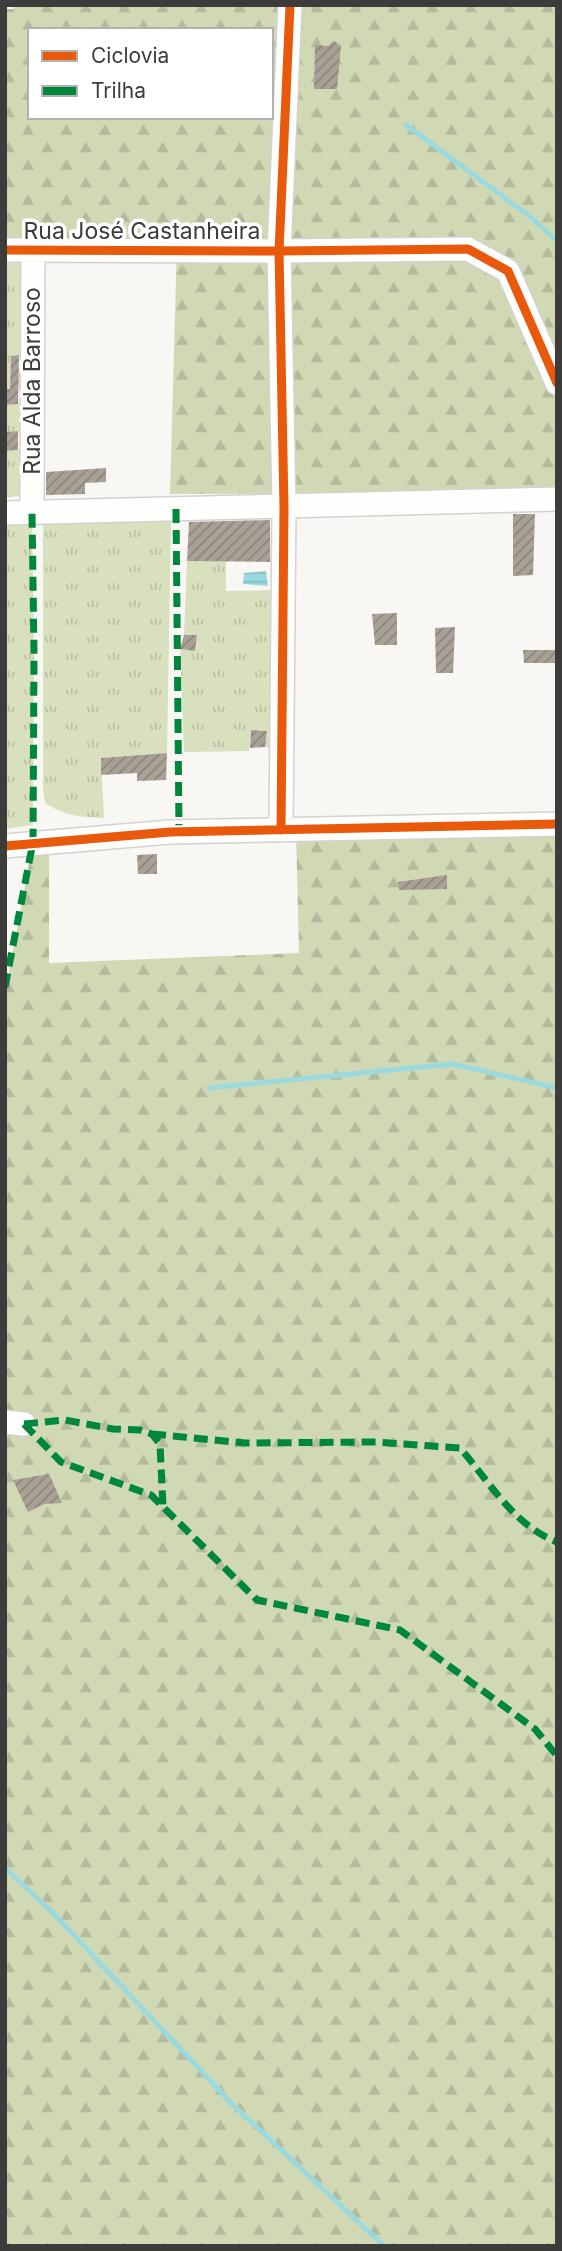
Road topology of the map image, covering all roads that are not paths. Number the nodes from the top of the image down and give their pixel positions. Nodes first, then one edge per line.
1 (290, 5) edge
2 (5, 250) edge
3 (33, 250) junction
4 (279, 251) junction
5 (557, 383) edge
6 (557, 499) edge
7 (284, 507) junction
8 (32, 512) junction
9 (5, 513) edge
10 (557, 824) edge
11 (281, 830) junction
12 (5, 846) edge

1 - 4 street
2 - 3 street, Rua José Castanheira
3 - 4 street, Rua José Castanheira
3 - 8 street, Rua Alda Barroso
4 - 5 street, Rua José Castanheira
4 - 7 street
6 - 7 street
7 - 8 street
7 - 11 street
8 - 9 street
10 - 11 street
11 - 12 street

